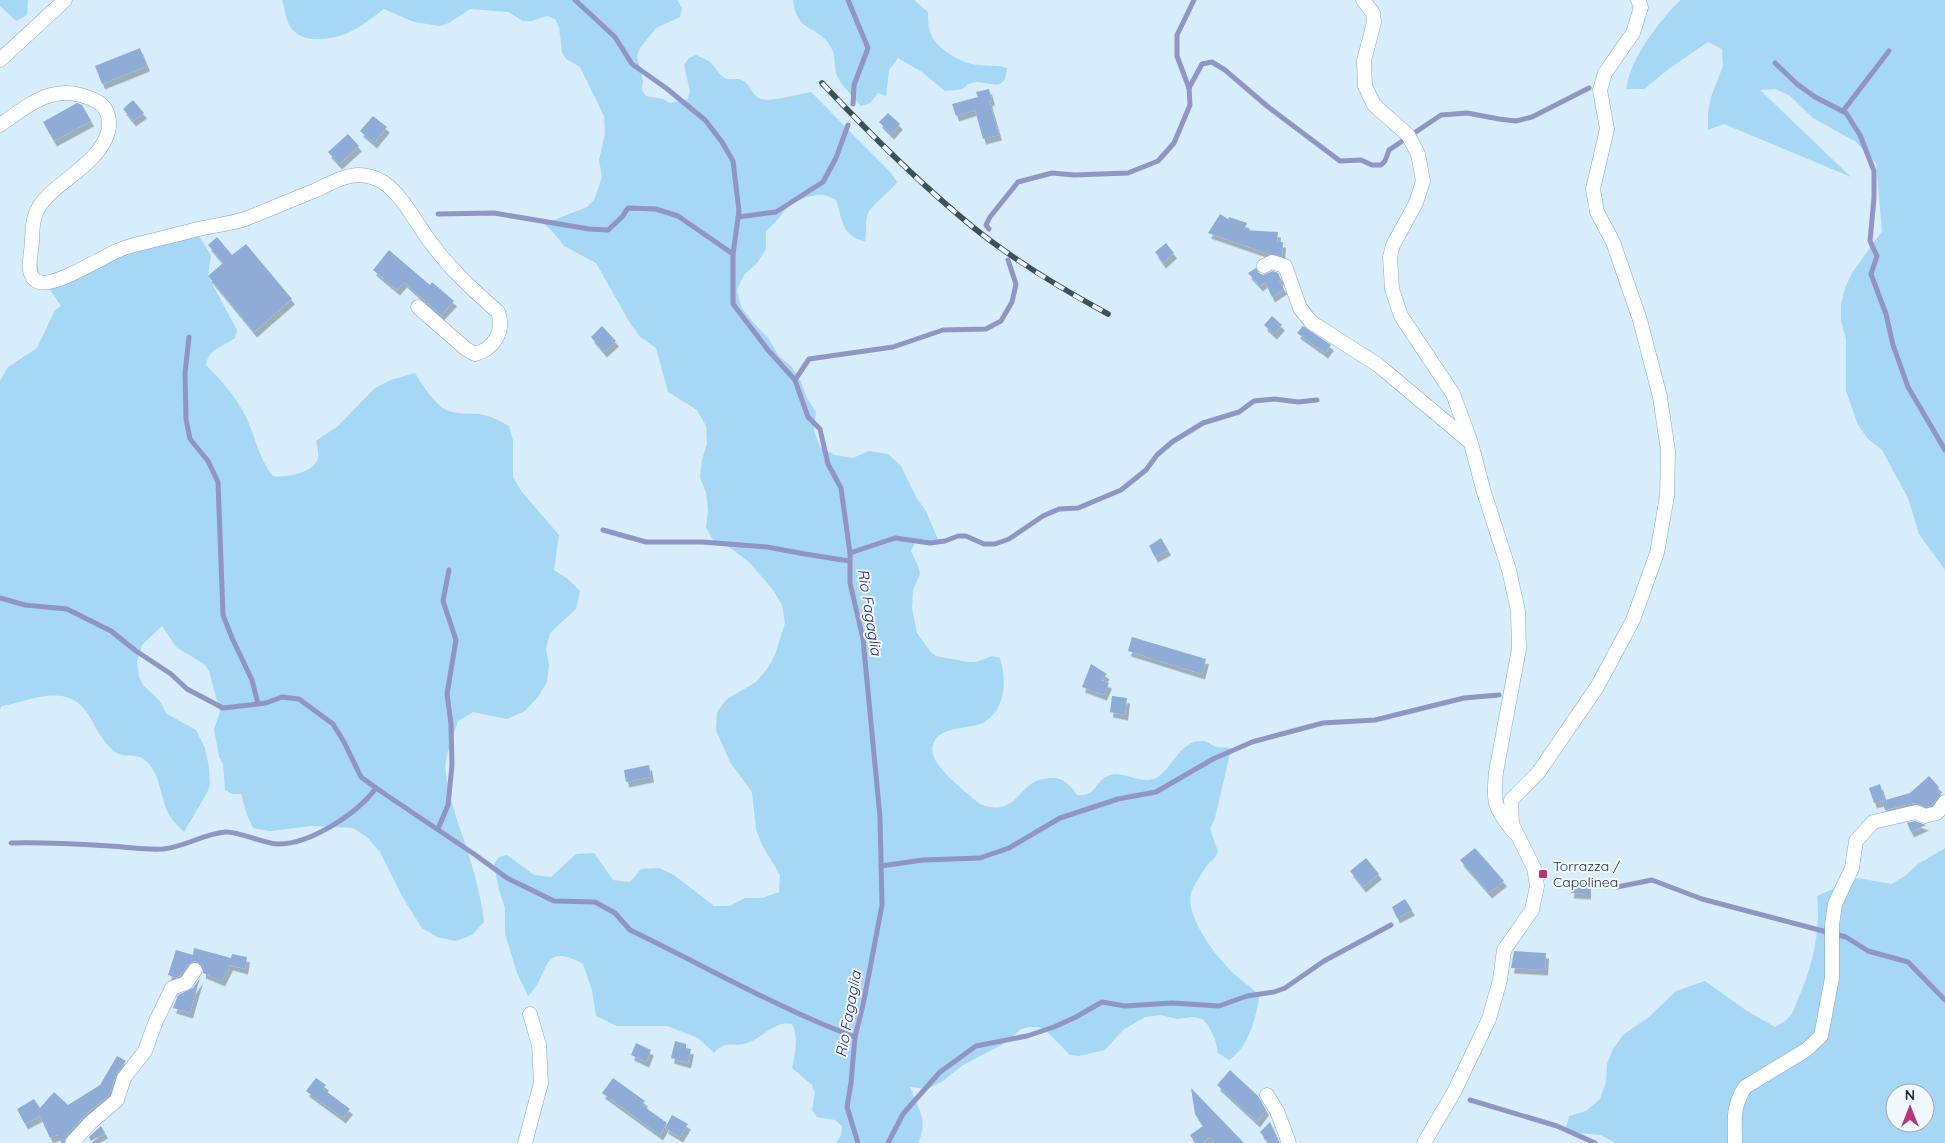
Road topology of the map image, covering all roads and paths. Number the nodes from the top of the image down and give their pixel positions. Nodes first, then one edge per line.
1 (65, 0) edge
2 (1363, 0) edge
3 (1638, 0) edge
4 (0, 60) edge
5 (0, 124) edge
6 (1264, 266) dead end
7 (418, 307) dead end
8 (1471, 443) junction
9 (1945, 802) edge
10 (1516, 835) junction
11 (195, 970) dead end
12 (530, 1014) dead end
13 (1267, 1096) dead end
14 (72, 1143) edge
15 (525, 1143) edge
16 (1289, 1143) edge
17 (1424, 1143) edge
18 (1735, 1143) edge

1 - 4 street
2 - 8 street
3 - 10 street
5 - 7 street
6 - 8 street
8 - 10 street
9 - 18 street
10 - 17 street
11 - 14 street
12 - 15 street
13 - 16 street

